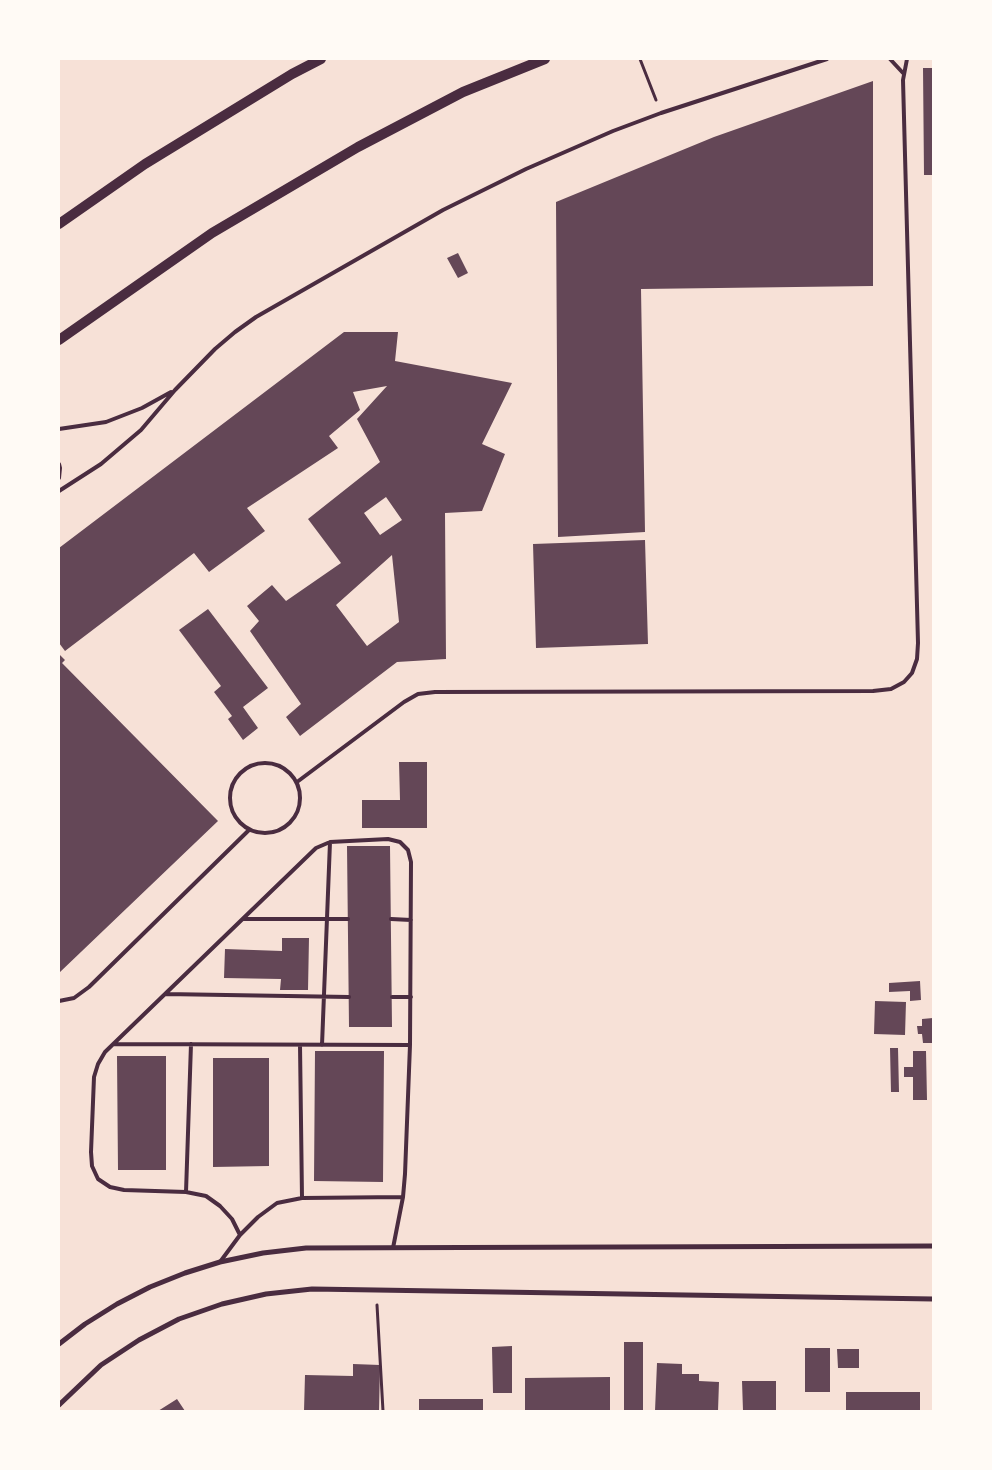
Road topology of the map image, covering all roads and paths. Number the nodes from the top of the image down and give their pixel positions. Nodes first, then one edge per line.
1 (321, 59) edge
2 (545, 59) edge
3 (640, 59) edge
4 (828, 59) edge
5 (890, 59) edge
6 (906, 59) edge
7 (903, 73) junction
8 (661, 113) junction
9 (59, 224) edge
10 (59, 340) edge
11 (175, 390) junction
12 (59, 430) edge
13 (59, 464) edge
14 (59, 478) edge
15 (59, 491) edge
16 (297, 782) junction
17 (249, 830) junction
18 (330, 842) junction
19 (242, 919) junction
20 (327, 919) junction
21 (348, 919) dead end
22 (391, 919) dead end
23 (411, 920) junction
24 (165, 994) junction
25 (324, 996) junction
26 (349, 997) dead end
27 (392, 997) dead end
28 (411, 997) junction
29 (59, 1000) edge
30 (114, 1044) junction
31 (191, 1044) junction
32 (300, 1044) junction
33 (322, 1045) junction
34 (410, 1045) junction
35 (186, 1192) junction
36 (403, 1197) junction
37 (302, 1198) junction
38 (240, 1235) junction
39 (933, 1246) edge
40 (393, 1248) junction
41 (220, 1262) junction
42 (376, 1290) junction
43 (933, 1299) edge
44 (59, 1344) edge
45 (59, 1405) edge
46 (383, 1411) edge

1 - 9 main road
2 - 10 main road
3 - 8 path
4 - 8 lane
5 - 7 lane
6 - 7 lane
7 - 16 lane
8 - 11 lane
11 - 12 lane
11 - 15 lane
13 - 14 lane
16 - 17 lane
16 - 17 lane
17 - 29 lane
18 - 19 lane
18 - 20 lane
18 - 23 lane
19 - 20 lane
19 - 24 lane
20 - 21 lane
20 - 25 lane
22 - 23 lane
23 - 28 lane
24 - 25 lane
24 - 30 lane
25 - 26 lane
25 - 33 lane
27 - 28 lane
28 - 34 lane
30 - 31 lane
30 - 35 lane
31 - 32 lane
31 - 35 lane
32 - 33 lane
32 - 37 lane
33 - 34 lane
34 - 36 lane
35 - 38 lane
36 - 37 lane
36 - 40 lane
37 - 38 lane
38 - 41 lane
39 - 40 street
40 - 41 street
41 - 44 street
42 - 43 street
42 - 45 street
42 - 46 path

